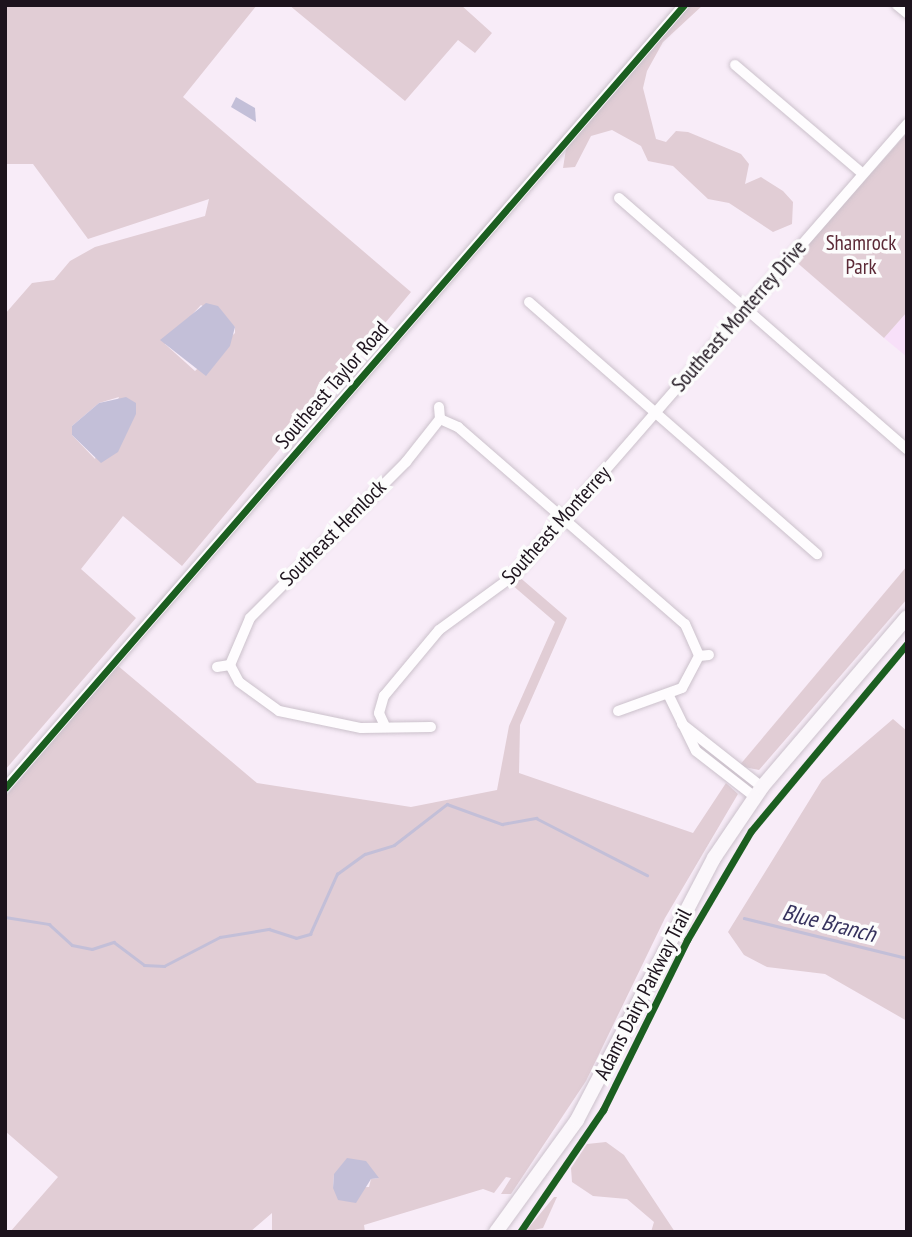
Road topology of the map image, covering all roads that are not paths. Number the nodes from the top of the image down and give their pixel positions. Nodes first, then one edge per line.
1 (684, 5) edge
2 (897, 5) edge
3 (907, 13) edge
4 (735, 65) dead end
5 (907, 124) edge
6 (862, 173) junction
7 (619, 198) dead end
8 (529, 302) dead end
9 (746, 309) junction
10 (439, 407) dead end
11 (656, 413) junction
12 (440, 419) junction
13 (907, 449) edge
14 (561, 519) junction
15 (817, 554) dead end
16 (907, 617) edge
17 (230, 665) junction
18 (217, 667) dead end
19 (669, 696) junction
20 (618, 710) dead end
21 (385, 726) junction
22 (431, 727) dead end
23 (5, 788) edge
24 (758, 792) junction
25 (496, 1232) edge

1 - 23 street, Southeast Taylor Road
2 - 3 street
4 - 6 street
5 - 6 street, Southeast Monterrey Drive
6 - 9 street, Southeast Monterrey Drive
7 - 9 street
8 - 11 street
9 - 11 street, Southeast Monterrey Drive
9 - 13 street
10 - 12 street
11 - 14 street, Southeast Monterrey
11 - 15 street
12 - 14 street
12 - 17 street, Southeast Hemlock
14 - 19 street
14 - 21 street, Southeast Monterrey
16 - 24 main road
17 - 18 street
17 - 21 street
19 - 20 street
19 - 24 street
21 - 22 street
24 - 25 main road

